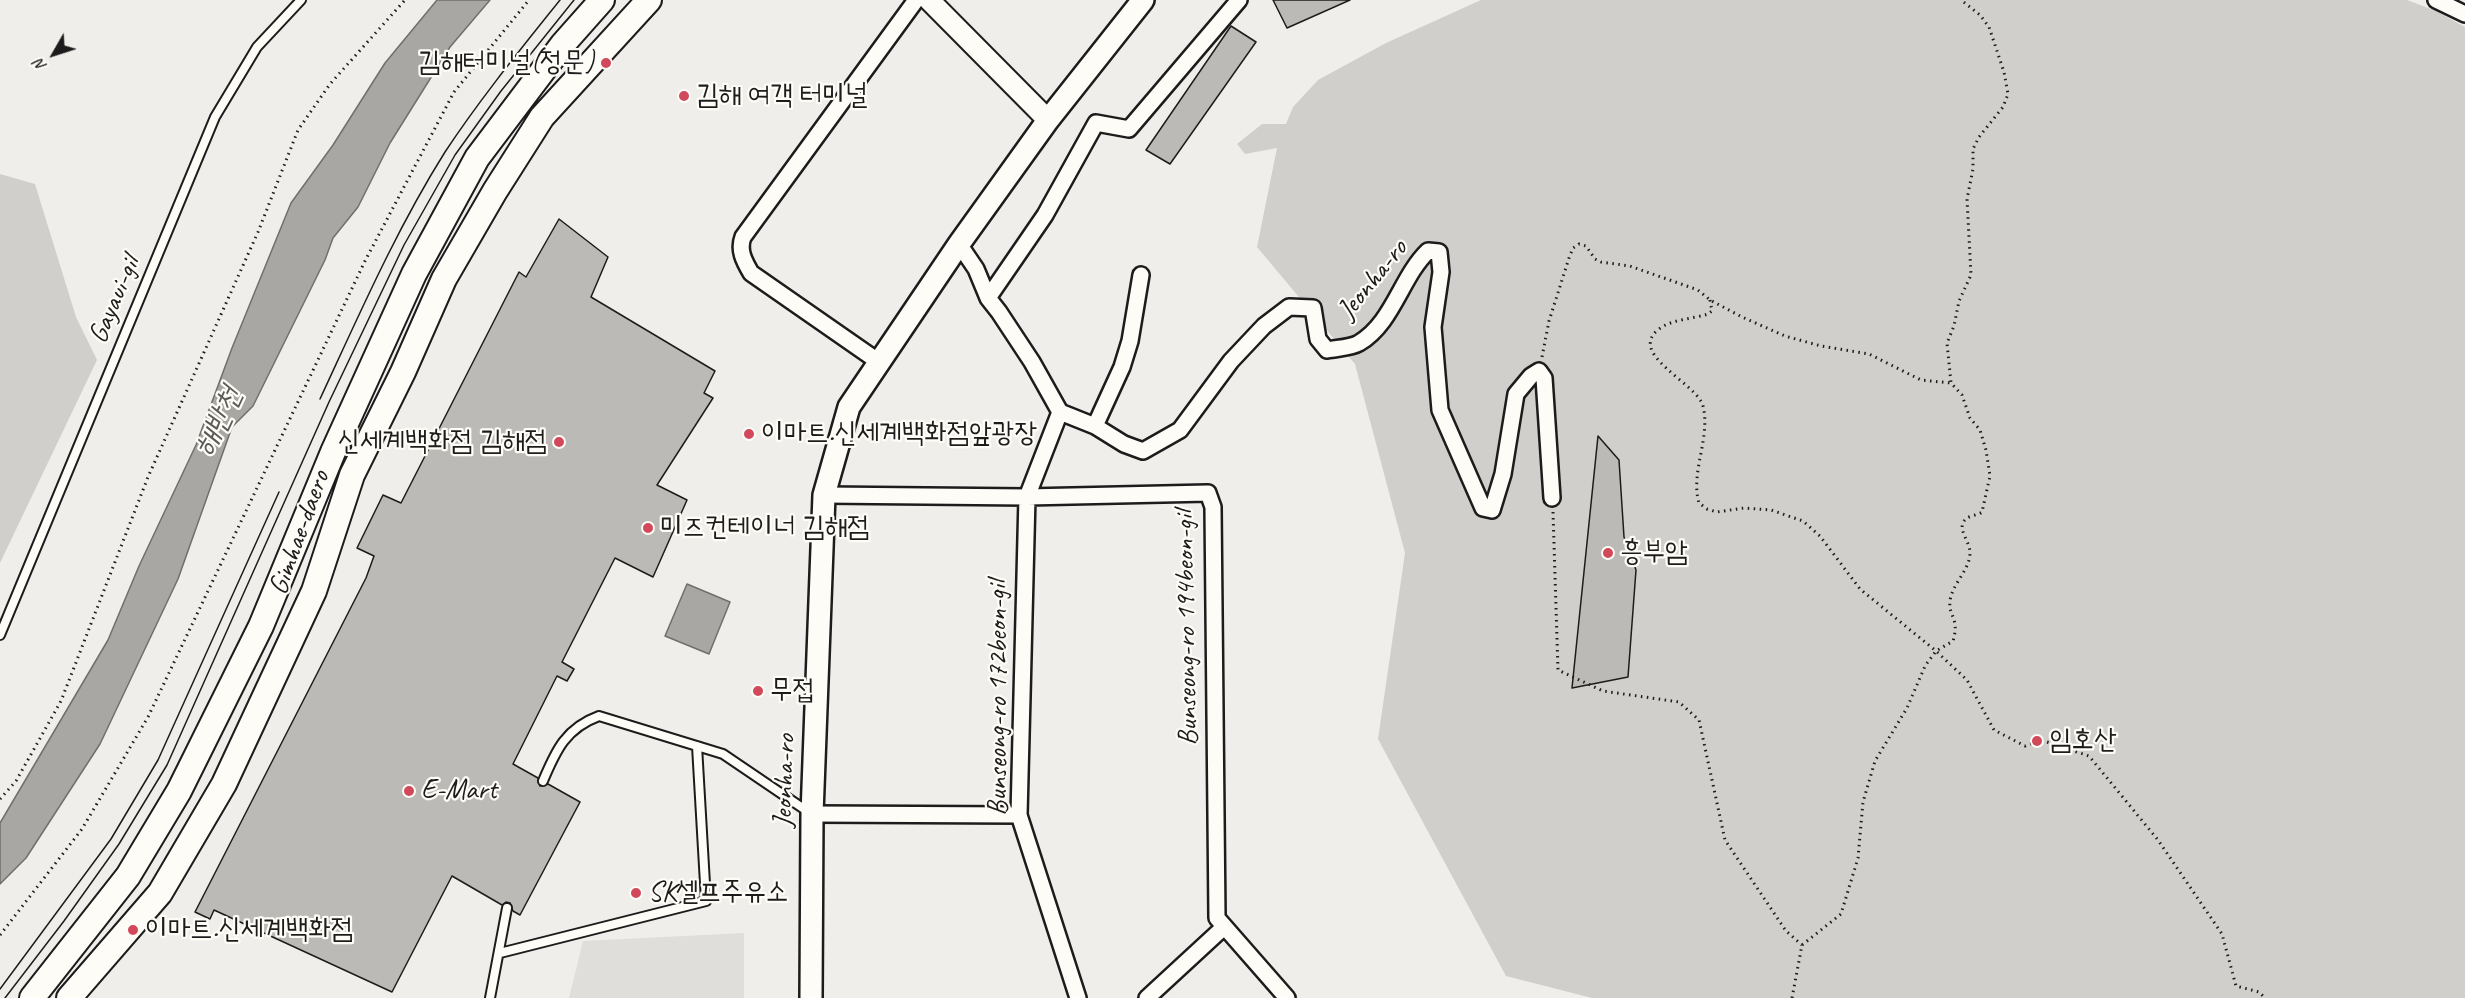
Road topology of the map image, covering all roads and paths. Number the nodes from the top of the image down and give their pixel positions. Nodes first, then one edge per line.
1 (301, 0) edge
2 (405, 0) edge
3 (529, 0) edge
4 (602, 0) edge
5 (649, 0) edge
6 (916, 0) edge
7 (929, 0) edge
8 (1143, 0) edge
9 (1239, 0) edge
10 (1961, 0) edge
11 (2436, 0) edge
12 (2465, 14) edge
13 (1048, 120) junction
14 (959, 244) junction
15 (1141, 276) dead end
16 (988, 298) junction
17 (1710, 300) junction
18 (879, 362) junction
19 (1539, 371) junction
20 (1951, 384) junction
21 (1060, 412) junction
22 (1095, 426) junction
23 (824, 495) junction
24 (1027, 497) junction
25 (1552, 498) joint
26 (0, 635) edge
27 (1936, 651) junction
28 (697, 746) junction
29 (543, 781) dead end
30 (0, 799) edge
31 (812, 814) junction
32 (1019, 815) junction
33 (507, 908) dead end
34 (1224, 927) junction
35 (0, 935) edge
36 (1802, 945) junction
37 (500, 953) junction
38 (32, 998) edge
39 (69, 998) edge
40 (490, 998) edge
41 (811, 998) edge
42 (1078, 998) edge
43 (1147, 998) edge
44 (1287, 998) edge
45 (1792, 998) edge
46 (2265, 998) edge

1 - 26 lane, Gayaui-gil
2 - 30 path
3 - 35 path
4 - 38 main road, Gimhae-daero
5 - 39 main road, Gimhae-daero
6 - 18 street
7 - 13 street
8 - 13 main road, Jeonha-ro
9 - 16 street
10 - 20 path
11 - 12 street
13 - 14 main road, Jeonha-ro
14 - 16 street
14 - 18 main road, Jeonha-ro
15 - 22 street
16 - 21 street
17 - 19 path
17 - 20 path
17 - 27 path
18 - 23 main road, Jeonha-ro
19 - 22 street, Jeonha-ro
19 - 25 street
20 - 27 path
21 - 22 street, Jeonha-ro
21 - 24 street, Bunseong-ro 172beon-gil
23 - 24 street, Bunseong-ro 194beon-gil
23 - 31 main road, Jeonha-ro
24 - 32 street, Bunseong-ro 172beon-gil
24 - 34 street, Bunseong-ro 194beon-gil
25 - 36 path
27 - 36 path
27 - 46 path
28 - 29 lane
28 - 31 lane
28 - 37 lane
31 - 32 street
31 - 41 main road, Jeonha-ro
32 - 42 street, Bunseong-ro 172beon-gil
33 - 37 lane
34 - 43 street
34 - 44 street, Bunseong-ro 194beon-gil
36 - 45 path
37 - 40 lane

